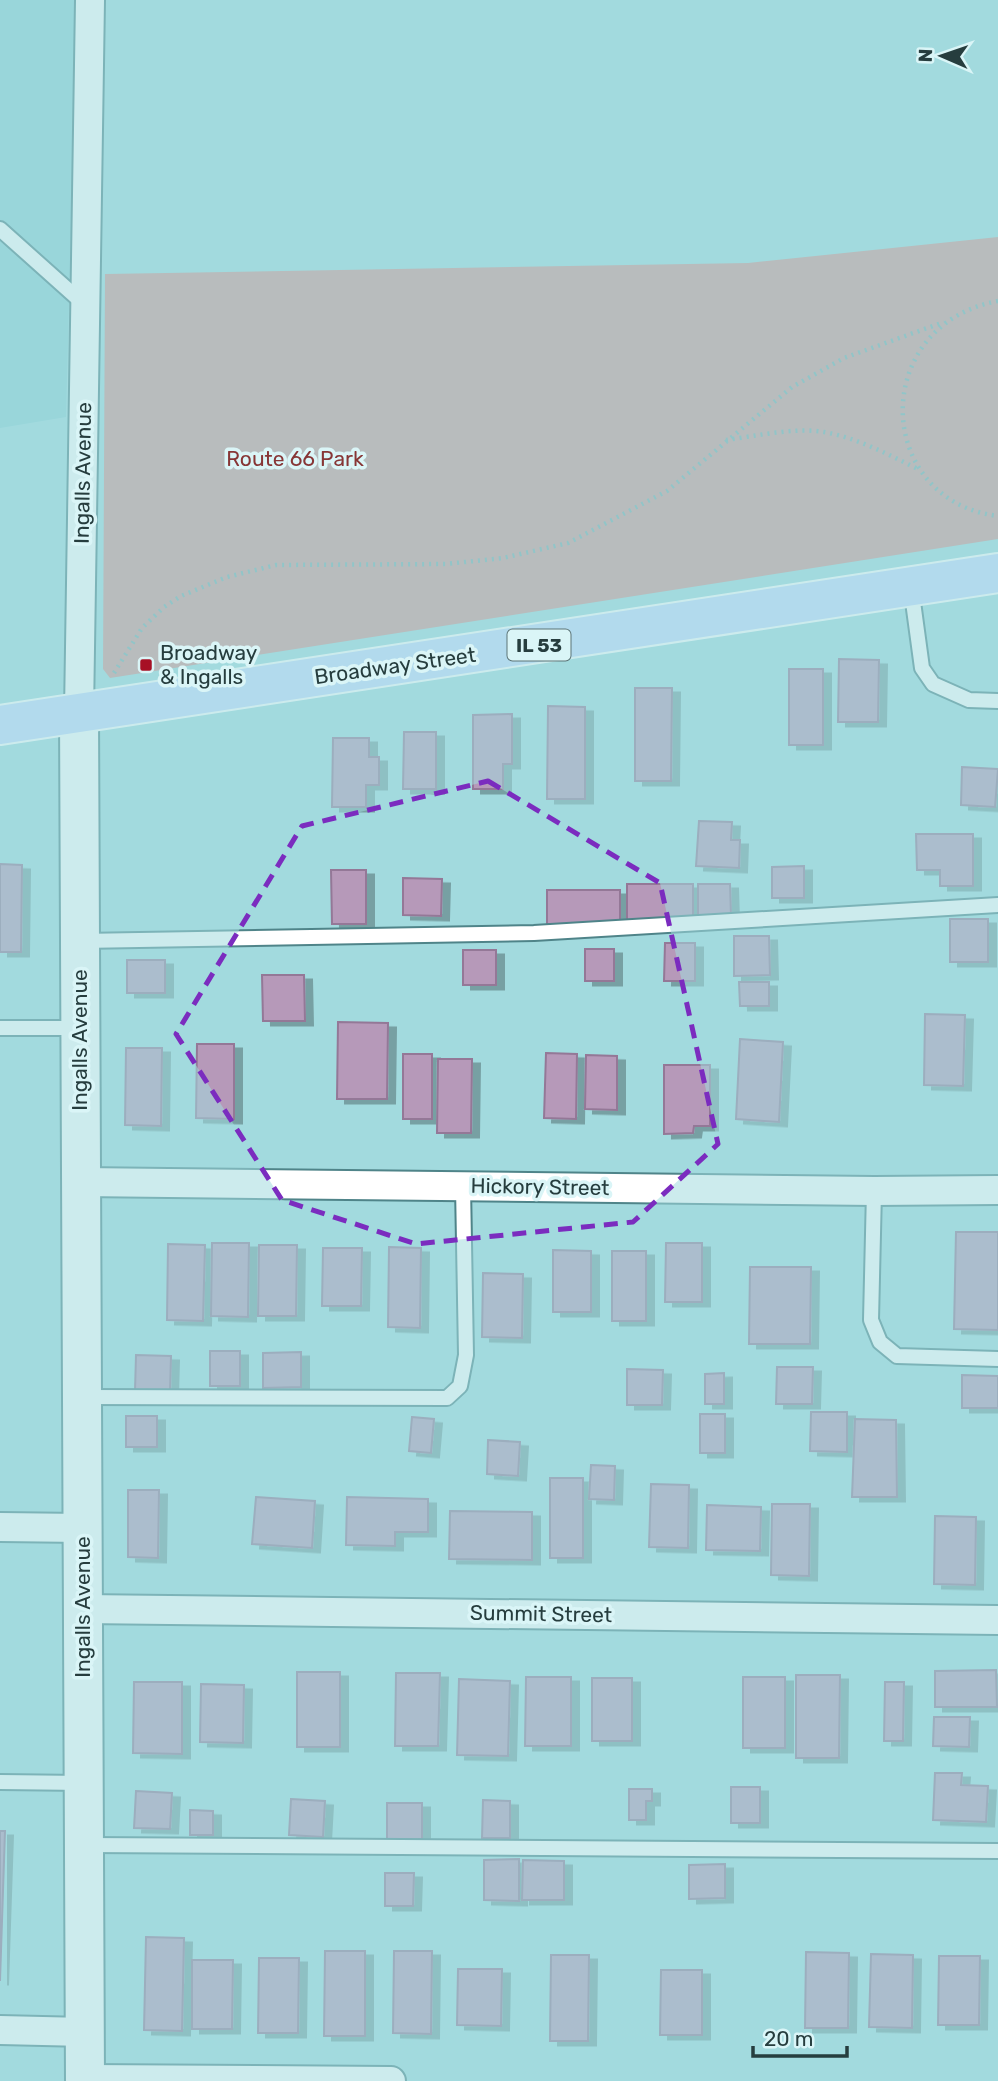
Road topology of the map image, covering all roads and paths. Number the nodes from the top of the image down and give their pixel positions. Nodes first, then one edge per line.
1 (90, 0) edge
2 (0, 229) edge
3 (998, 301) edge
4 (86, 306) junction
5 (944, 322) junction
6 (726, 440) junction
7 (920, 470) junction
8 (998, 516) edge
9 (998, 573) edge
10 (911, 586) junction
11 (998, 701) edge
12 (79, 713) junction
13 (0, 725) edge
14 (998, 905) edge
15 (79, 941) junction
16 (0, 1028) edge
17 (81, 1028) junction
18 (81, 1182) junction
19 (463, 1186) junction
20 (998, 1190) edge
21 (874, 1191) junction
22 (998, 1359) edge
23 (82, 1397) junction
24 (0, 1527) edge
25 (83, 1528) junction
26 (83, 1609) junction
27 (998, 1619) edge
28 (0, 1782) edge
29 (84, 1783) junction
30 (84, 1845) junction
31 (998, 1851) edge
32 (0, 2030) edge
33 (85, 2032) junction
34 (85, 2080) edge
35 (391, 2081) edge

1 - 4 street, Ingalls Avenue
2 - 4 lane
3 - 5 path
4 - 12 street, Ingalls Avenue
5 - 6 path
5 - 7 path
6 - 7 path
6 - 12 path
7 - 8 path
9 - 10 main road, Broadway Street / IL 53
10 - 11 lane
10 - 12 main road, Broadway Street / IL 53
12 - 13 main road, Broadway Street / IL 53
12 - 15 street, Ingalls Avenue
14 - 15 lane
15 - 17 street, Ingalls Avenue
16 - 17 lane
17 - 18 street, Ingalls Avenue
18 - 19 street, Hickory Street
18 - 23 street, Ingalls Avenue
19 - 21 street, Hickory Street
19 - 23 lane
20 - 21 street, Hickory Street
21 - 22 lane
23 - 25 street, Ingalls Avenue
24 - 25 street
25 - 26 street, Ingalls Avenue
26 - 27 street, Summit Street
26 - 29 street, Ingalls Avenue
28 - 29 lane
29 - 30 street, Ingalls Avenue
30 - 31 lane
30 - 33 street, Ingalls Avenue
32 - 33 street
33 - 34 street, Ingalls Avenue
34 - 35 street

